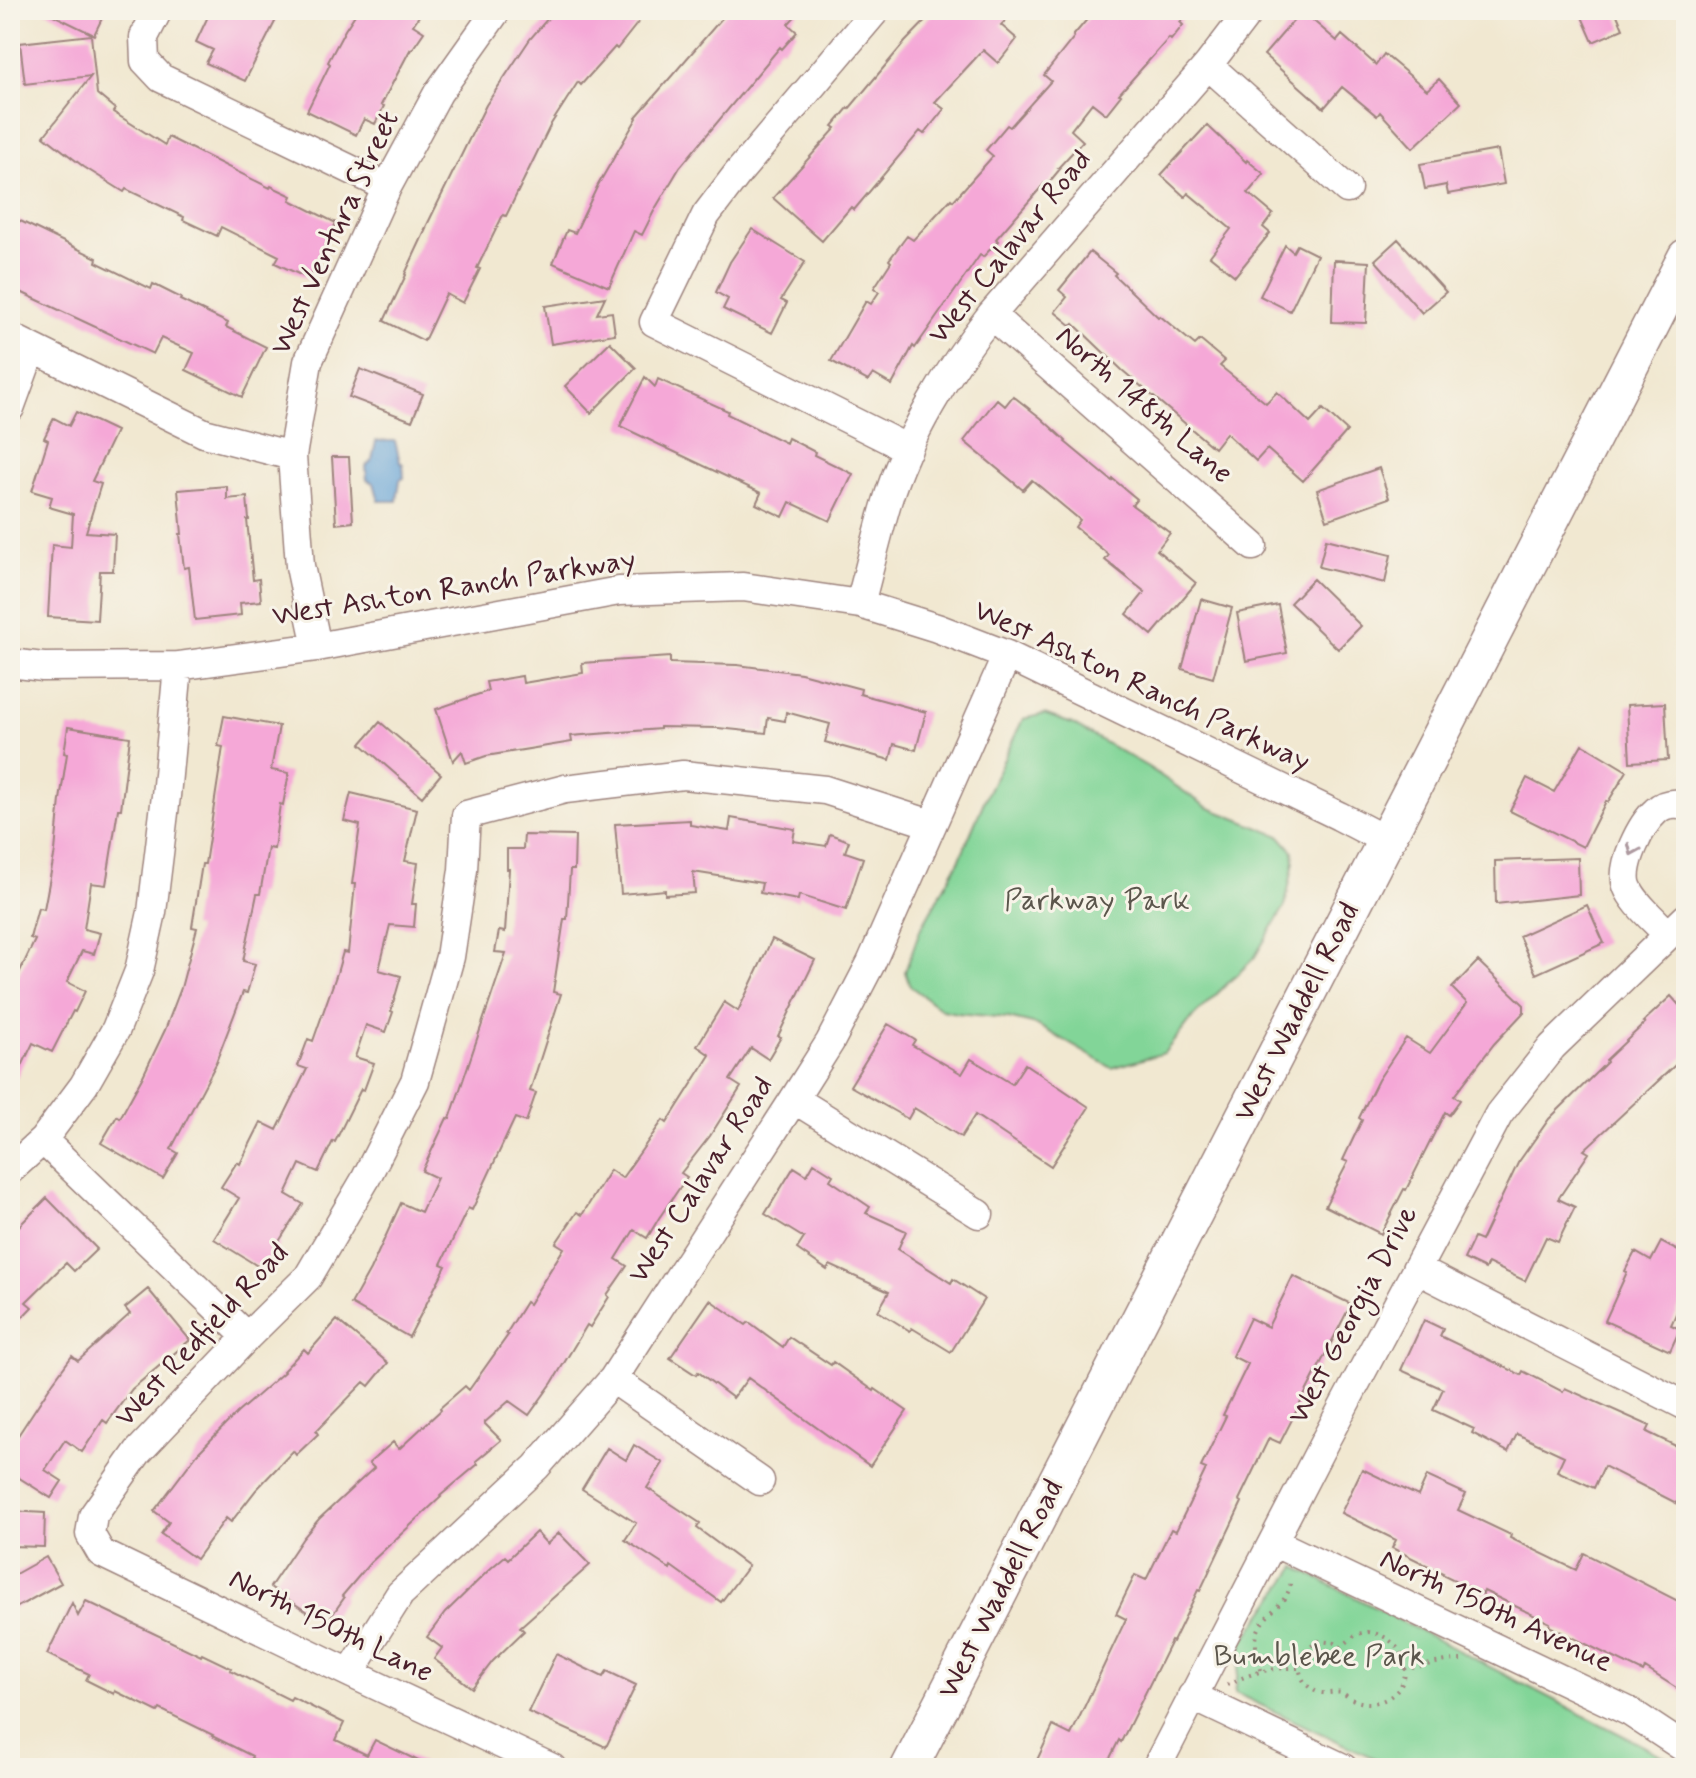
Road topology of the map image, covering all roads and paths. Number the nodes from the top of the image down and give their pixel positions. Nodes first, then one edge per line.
1 (158, 10) edge
2 (497, 10) edge
3 (876, 10) edge
4 (1250, 10) edge
5 (1208, 65) junction
6 (387, 187) junction
7 (1347, 189) dead end
8 (1686, 257) edge
9 (991, 315) junction
10 (21, 342) edge
11 (10, 408) edge
12 (908, 449) junction
13 (292, 456) junction
14 (1253, 546) dead end
15 (860, 604) junction
16 (317, 647) junction
17 (1007, 655) junction
18 (10, 663) edge
19 (178, 666) junction
20 (1686, 805) edge
21 (931, 824) junction
22 (1385, 840) junction
23 (1677, 927) edge
24 (794, 1099) junction
25 (43, 1140) junction
26 (10, 1170) edge
27 (979, 1214) dead end
28 (1416, 1269) junction
29 (247, 1337) junction
30 (613, 1379) junction
31 (1686, 1406) edge
32 (760, 1481) dead end
33 (90, 1534) joint
34 (1273, 1542) junction
35 (1290, 1572) dead end
36 (1301, 1668) junction
37 (1261, 1670) junction
38 (350, 1673) junction
39 (1227, 1685) dead end
40 (1192, 1696) junction
41 (1686, 1749) edge
42 (552, 1768) edge
43 (909, 1768) edge
44 (1156, 1768) edge
45 (1343, 1768) edge

1 - 6 street
2 - 6 street, West Ventura Street
3 - 12 street
4 - 5 street, West Calavar Road
5 - 7 street
5 - 9 street, West Calavar Road
6 - 13 street, West Ventura Street
8 - 22 main road, West Waddell Road
9 - 12 street, West Calavar Road
9 - 14 street, North 148th Lane
10 - 11 street
10 - 13 street
12 - 15 street, West Calavar Road
13 - 16 street, West Ventura Street
15 - 16 street, West Ashton Ranch Parkway
15 - 17 street, West Ashton Ranch Parkway
16 - 19 street, West Ashton Ranch Parkway
17 - 21 street, West Calavar Road
17 - 22 street, West Ashton Ranch Parkway
18 - 19 street, West Ashton Ranch Parkway
19 - 25 street
20 -> 23 street, West Georgia Drive
21 - 24 street, West Calavar Road
21 - 29 street, West Redfield Road
22 - 43 main road, West Waddell Road
23 - 28 street, West Georgia Drive
24 - 27 street
24 - 30 street, West Calavar Road
25 - 26 street
25 - 29 street
28 - 31 street
28 - 34 street, West Georgia Drive
29 - 33 street, West Redfield Road
30 - 32 street
30 - 38 street, West Calavar Road
33 - 38 street, North 150th Lane
34 - 40 street, West Georgia Drive
34 - 41 street, North 150th Avenue
35 - 37 path
36 - 36 path
36 - 37 path
37 - 39 path
38 - 42 street, North 150th Lane
40 - 44 street, West Georgia Drive
40 - 45 street

